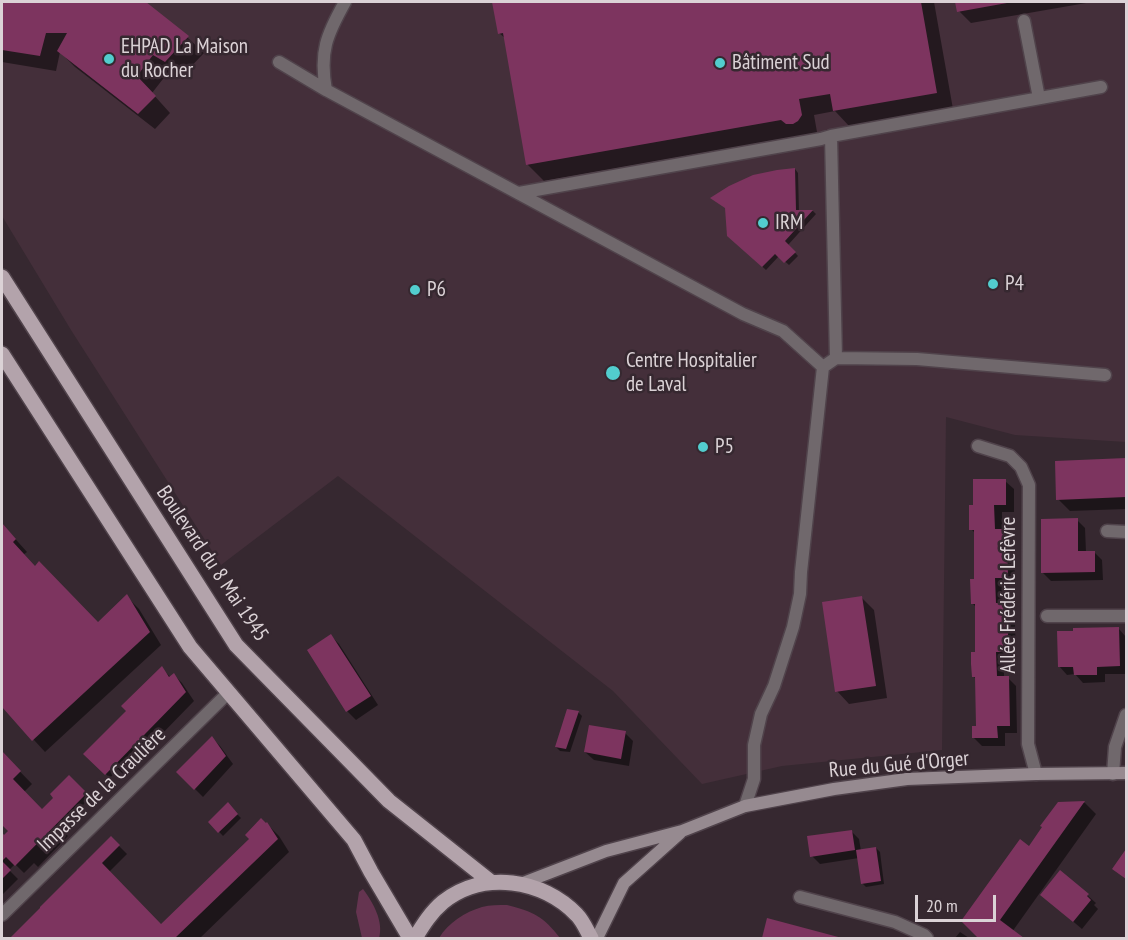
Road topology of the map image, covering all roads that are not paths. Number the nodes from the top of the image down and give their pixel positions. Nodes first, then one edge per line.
1 (345, 2) edge
2 (1024, 21) dead end
3 (279, 62) dead end
4 (1101, 87) dead end
5 (326, 90) junction
6 (1039, 98) junction
7 (831, 136) junction
8 (519, 194) junction
9 (2, 277) edge
10 (2, 354) edge
11 (836, 358) junction
12 (823, 367) junction
13 (1105, 375) dead end
14 (978, 446) dead end
15 (1107, 531) dead end
16 (1126, 531) edge
17 (1047, 616) dead end
18 (1126, 616) edge
19 (229, 692) junction
20 (1126, 715) edge
21 (1126, 773) edge
22 (1036, 774) junction
23 (1113, 774) junction
24 (745, 806) junction
25 (682, 831) junction
26 (491, 882) junction
27 (523, 883) junction
28 (800, 897) dead end
29 (2, 915) edge
30 (413, 939) edge
31 (591, 939) edge
32 (597, 939) edge
33 (927, 939) edge

1 - 5 street
2 - 6 street
3 - 5 street
4 - 6 street
5 - 8 street
6 - 7 street
7 - 8 street
7 - 11 street
8 - 12 street
9 - 26 main road, Boulevard du 8 Mai 1945
10 - 19 main road
11 - 12 street
11 - 13 street
12 - 24 street
14 - 22 street, Allée Frédéric Lefèvre
15 - 16 street
17 - 18 street
19 - 29 street, Impasse de la Craulière
19 - 30 main road
20 - 23 street
21 - 23 main road, Rue du Gué d'Orger
22 - 23 main road, Rue du Gué d'Orger
22 - 24 main road, Rue du Gué d'Orger
24 - 25 main road, Rue du Gué d'Orger
25 - 27 main road, Rue du Gué d'Orger
25 - 32 main road, Rue du Gué d'Orger
26 - 27 main road
26 - 30 main road
27 - 31 main road
28 - 33 street

